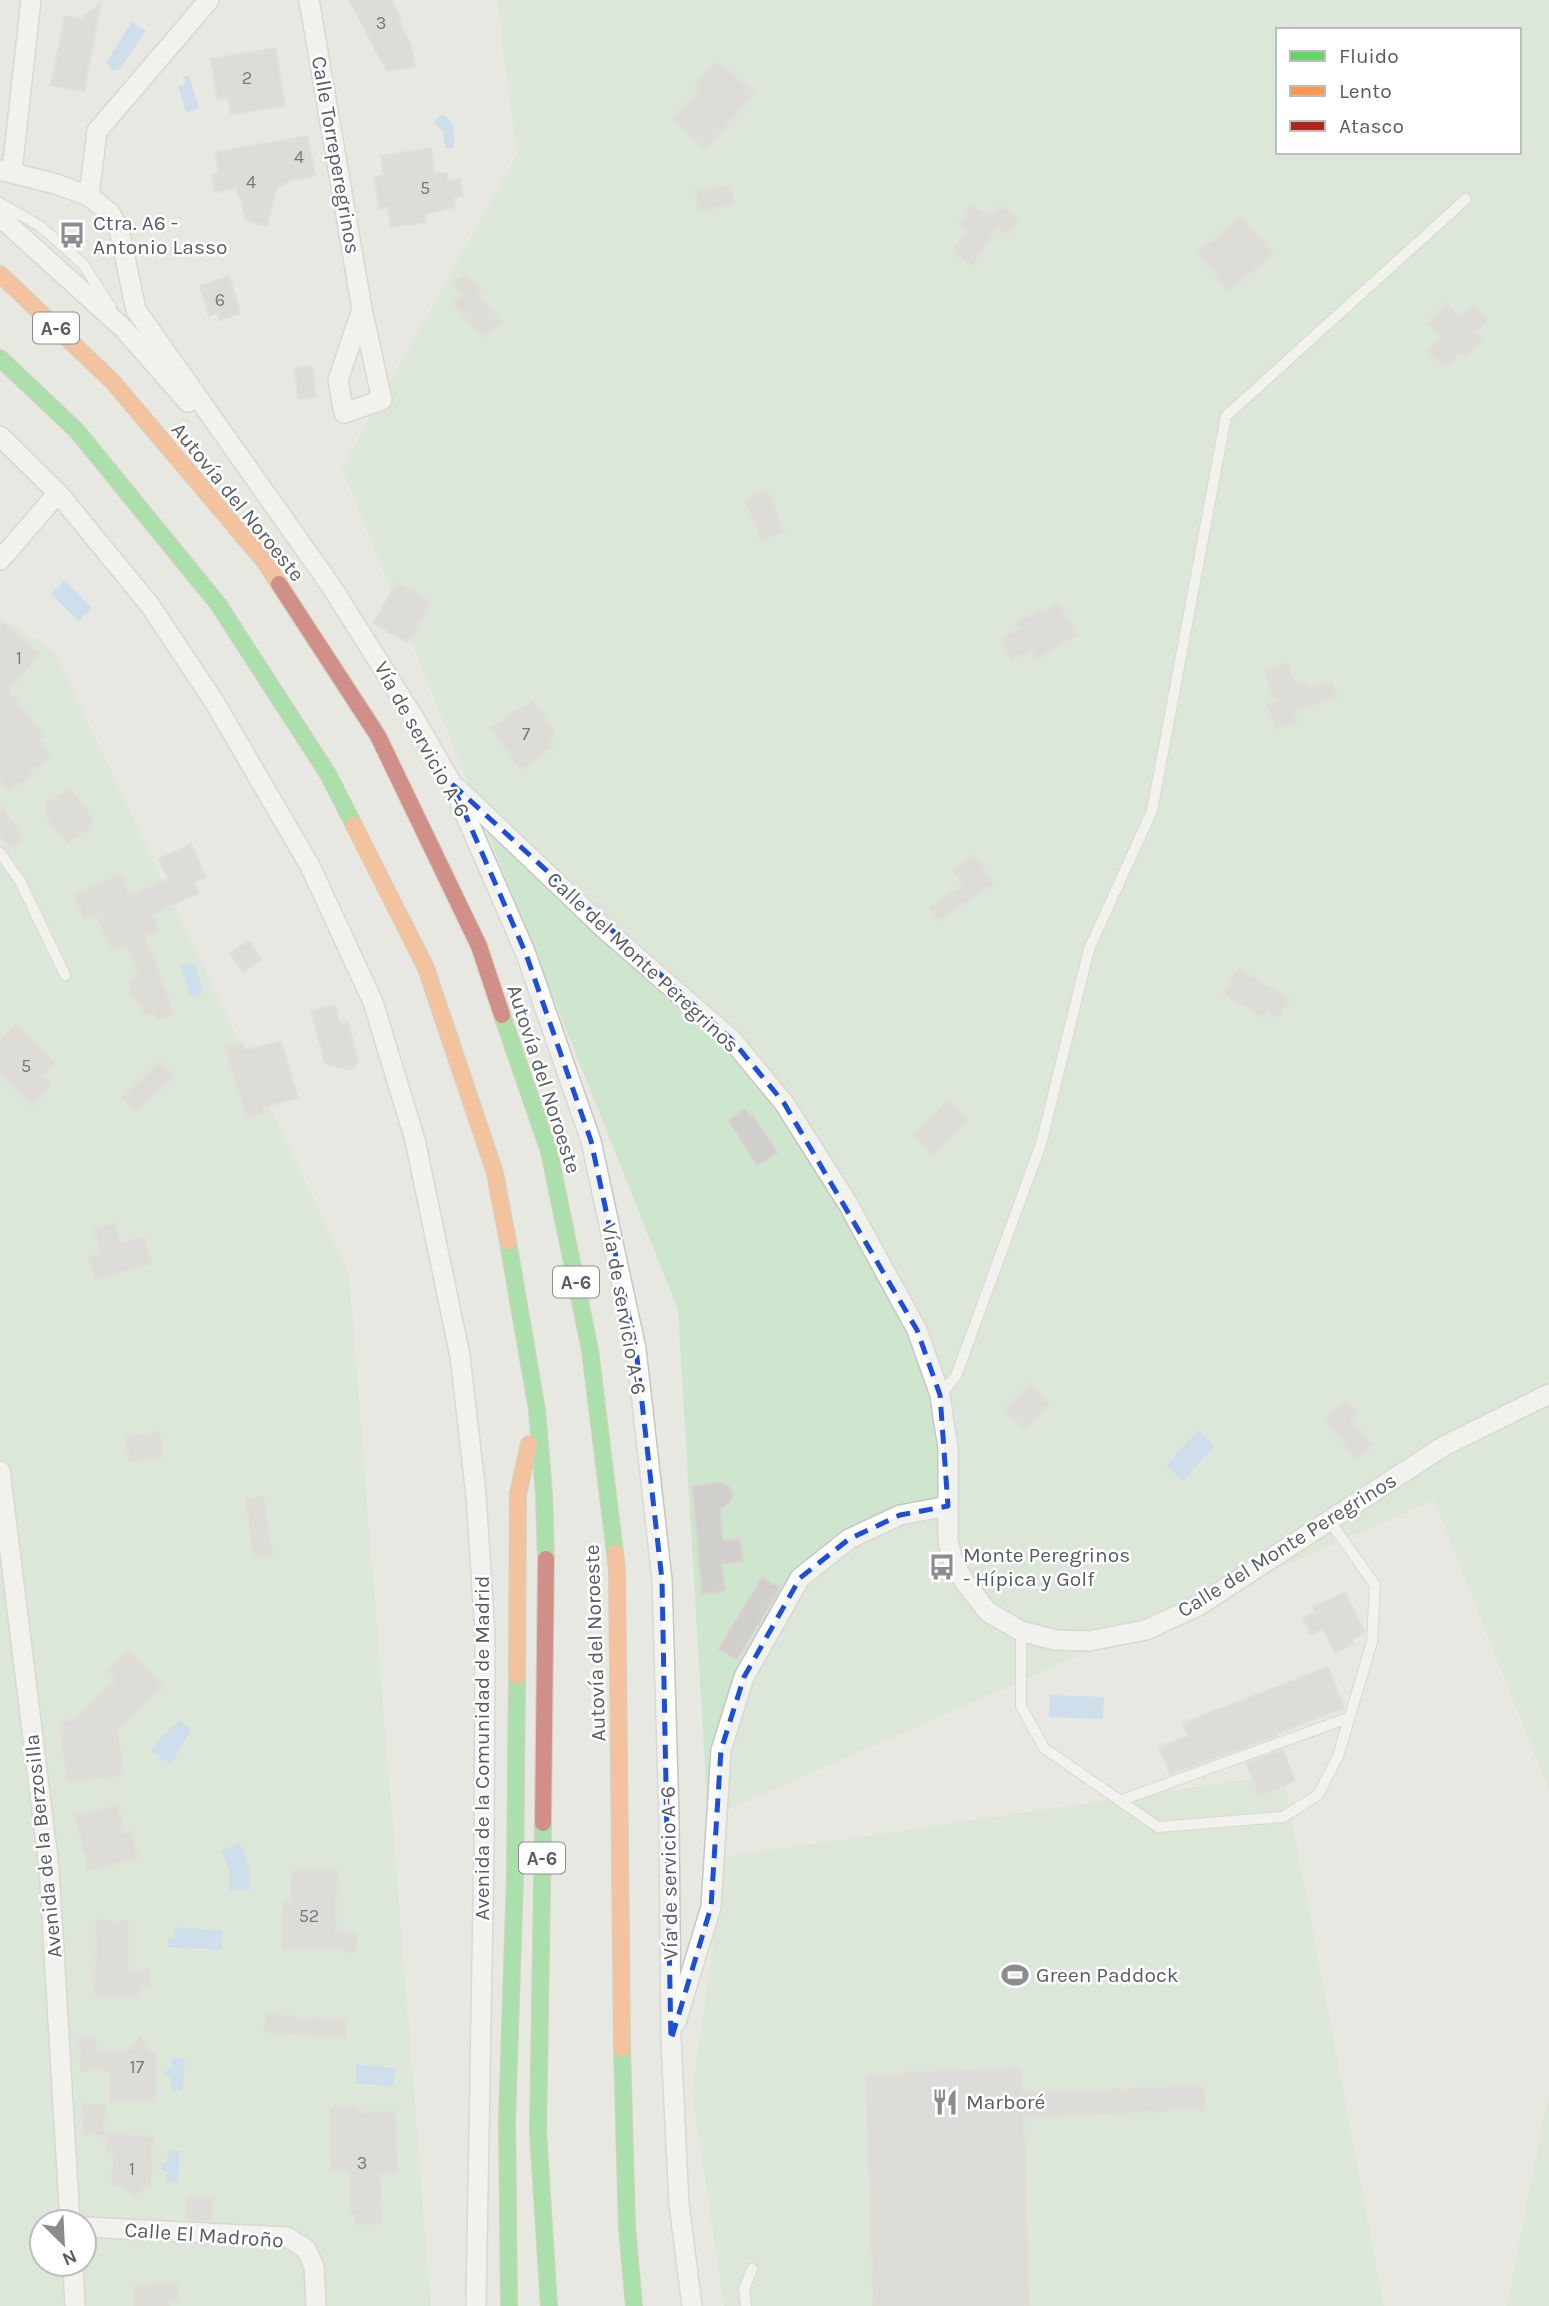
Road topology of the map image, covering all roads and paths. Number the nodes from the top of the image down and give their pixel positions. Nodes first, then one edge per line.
1 (31, 0) edge
2 (209, 0) edge
3 (309, 0) edge
4 (6, 170) edge
5 (89, 196) junction
6 (1466, 199) dead end
7 (0, 203) edge
8 (0, 217) edge
9 (0, 274) edge
10 (362, 309) junction
11 (124, 329) junction
12 (0, 358) edge
13 (0, 436) edge
14 (256, 479) junction
15 (58, 493) junction
16 (0, 560) edge
17 (452, 784) junction
18 (0, 853) edge
19 (65, 975) dead end
20 (1549, 1394) edge
21 (940, 1395) junction
22 (537, 1409) junction
23 (0, 1471) edge
24 (948, 1506) junction
25 (1329, 1520) junction
26 (1021, 1631) junction
27 (1348, 1718) junction
28 (1122, 1800) junction
29 (671, 2040) junction
30 (69, 2208) edge
31 (98, 2228) edge
32 (752, 2269) dead end
33 (74, 2278) edge
34 (75, 2306) edge
35 (316, 2306) edge
36 (476, 2306) edge
37 (509, 2306) edge
38 (549, 2306) edge
39 (634, 2306) edge
40 (692, 2306) edge
41 (746, 2306) edge

1 - 4 street
2 - 5 street
3 - 10 street, Calle Torreperegrinos
4 - 5 street
5 - 14 street
6 - 21 lane
7 - 11 lane
8 - 11 street
9 - 39 highway, Autovía del Noroeste / A-6
10 - 10 street, Calle Torreperegrinos
11 - 14 street
12 - 22 highway, A-6
13 - 15 street, Avenida de la Comunidad de Madrid
14 - 17 street, Vía de servicio A-6
15 - 16 street
15 - 36 street, Avenida de la Comunidad de Madrid
17 - 21 street, Calle del Monte Peregrinos
17 - 29 street, Vía de servicio A-6
18 - 19 lane
20 - 25 street, Calle del Monte Peregrinos
21 - 24 street, Calle del Monte Peregrinos
22 - 37 highway
22 - 38 highway, A-6
23 - 30 street, Avenida de la Berzosilla
24 - 26 street, Calle del Monte Peregrinos
24 - 29 street
25 - 26 street, Calle del Monte Peregrinos
25 - 27 lane
26 - 28 lane
27 - 28 lane
27 - 28 lane
29 - 40 street, Vía de servicio A-6
31 - 35 street, Calle El Madroño
32 - 41 lane
33 - 34 street

